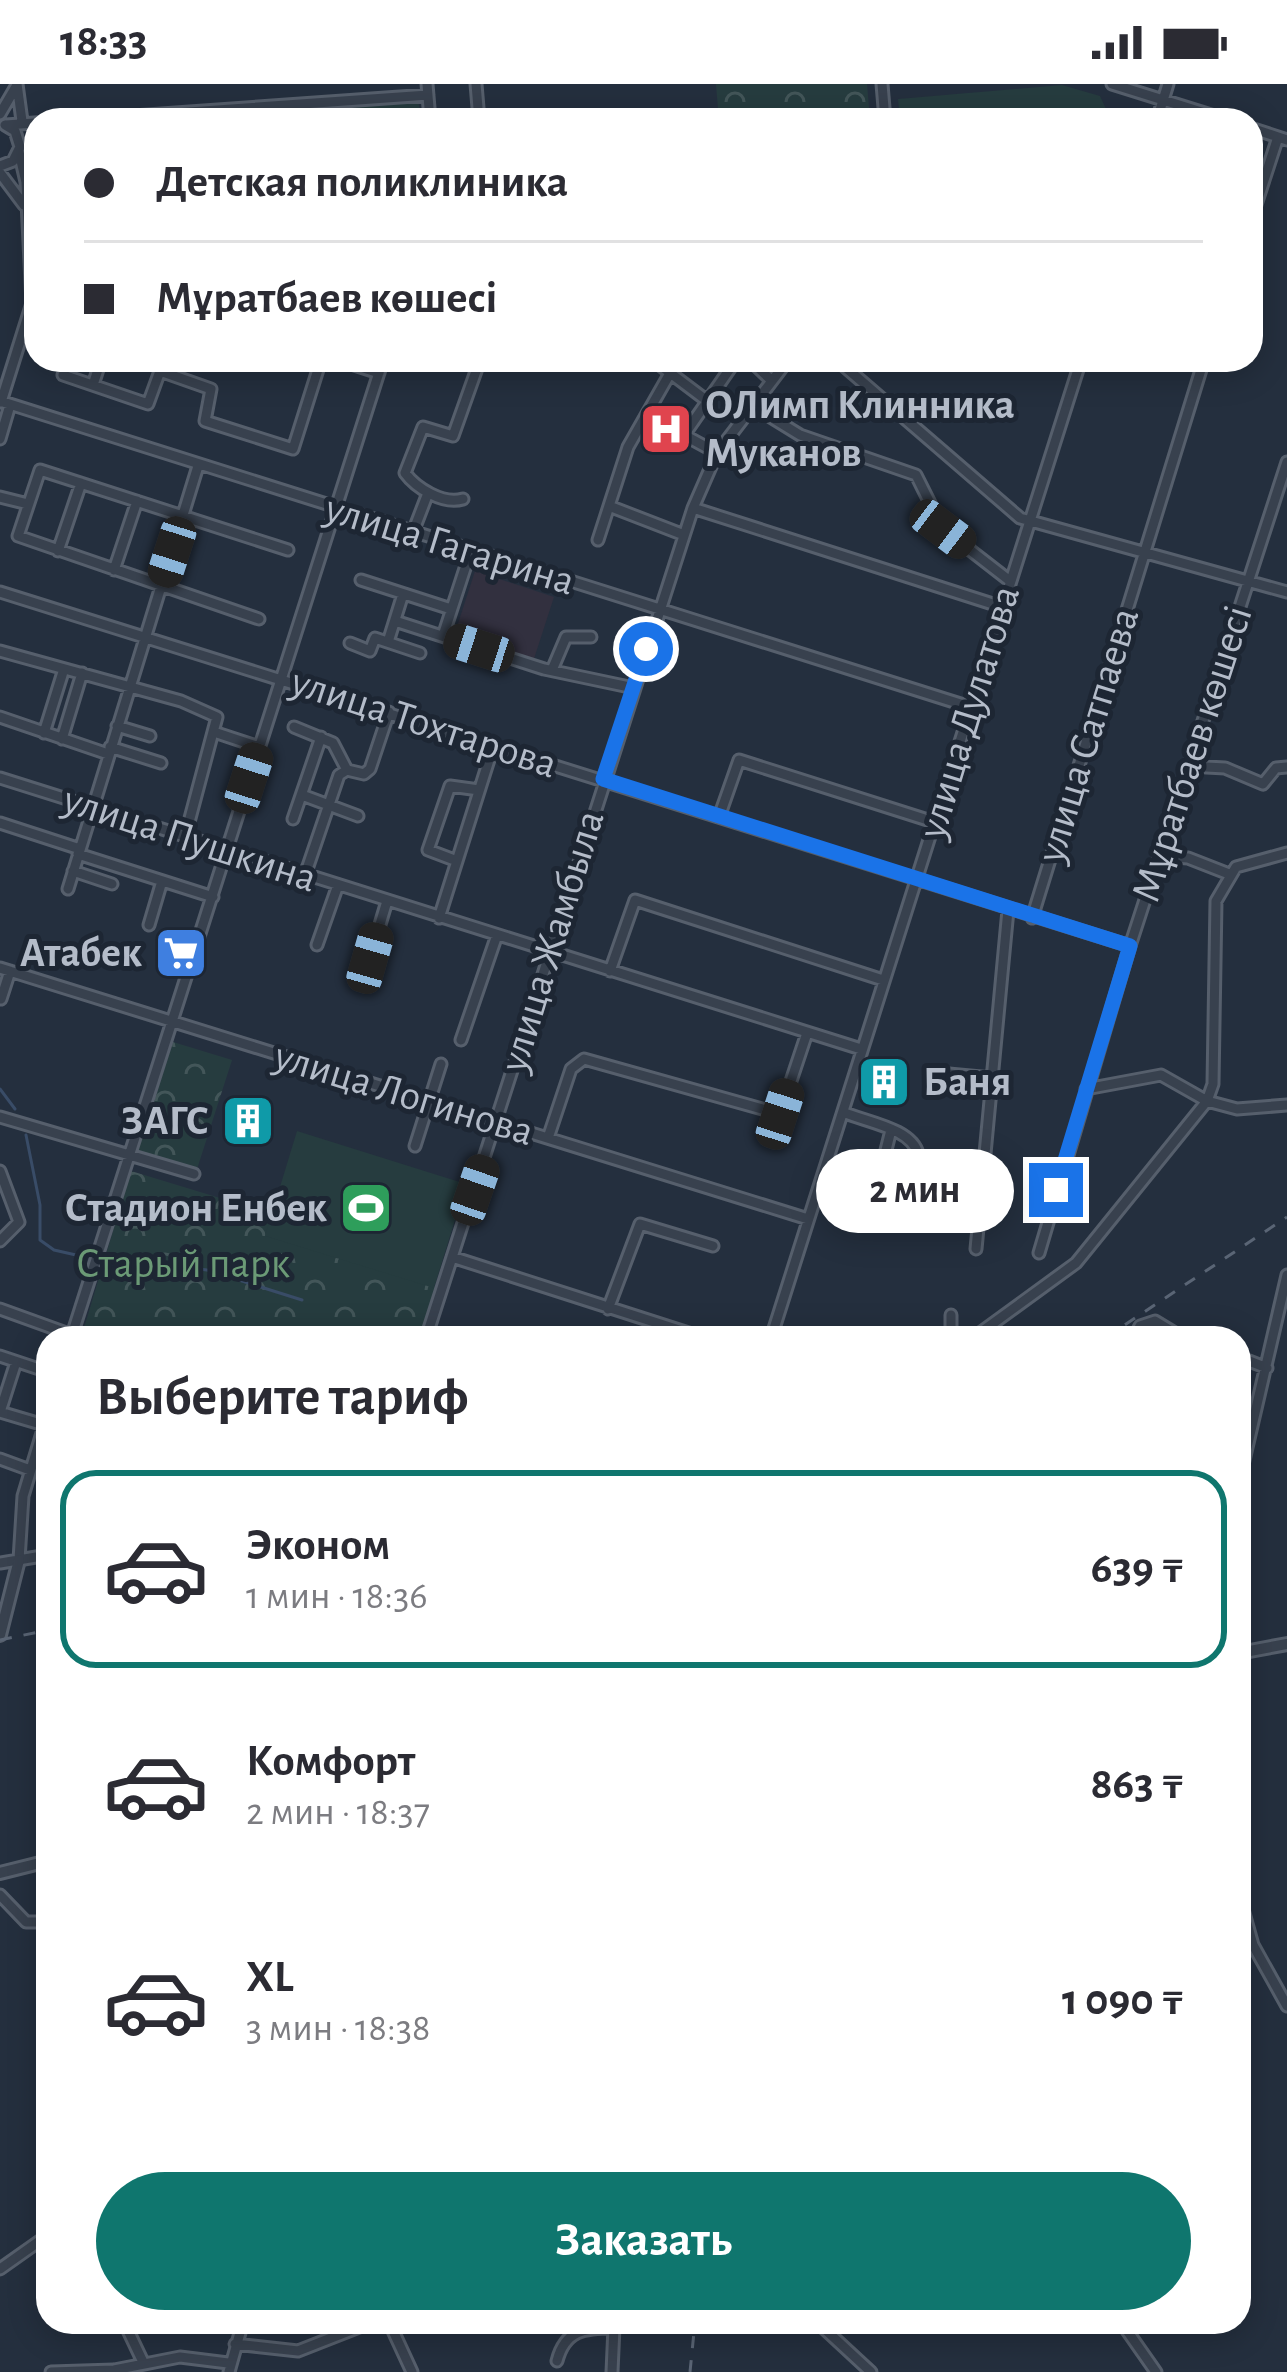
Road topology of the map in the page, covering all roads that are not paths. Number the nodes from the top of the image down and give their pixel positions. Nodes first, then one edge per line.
1 (17, 84) edge
2 (1112, 84) edge
3 (1168, 84) edge
4 (427, 89) edge
5 (1164, 99) junction
6 (187, 108) edge
7 (1161, 108) edge
8 (1191, 108) edge
9 (2, 121) edge
10 (22, 121) joint
11 (1283, 139) edge
12 (21, 158) junction
13 (24, 159) edge
14 (3, 168) edge
15 (24, 189) edge
16 (1263, 190) edge
17 (24, 205) edge
18 (24, 338) edge
19 (97, 372) edge
20 (160, 372) edge
21 (175, 372) edge
22 (317, 372) edge
23 (376, 372) edge
24 (476, 372) edge
25 (667, 372) edge
26 (727, 372) edge
27 (763, 372) edge
28 (778, 372) edge
29 (851, 372) edge
30 (1077, 372) edge
31 (1200, 372) edge
32 (379, 373) joint
33 (63, 375) dead end
34 (670, 375) junction
35 (771, 380) junction
36 (93, 386) junction
37 (706, 400) junction
38 (4, 403) edge
39 (752, 405) junction
40 (0, 439) edge
41 (717, 453) junction
42 (1287, 462) edge
43 (198, 466) junction
44 (81, 483) junction
45 (428, 494) junction
46 (0, 496) edge
47 (463, 499) dead end
48 (137, 500) junction
49 (28, 504) junction
50 (609, 506) junction
51 (693, 508) junction
52 (335, 510) junction
53 (184, 516) junction
54 (1029, 521) junction
55 (413, 532) junction
56 (684, 535) junction
57 (598, 540) dead end
58 (288, 550) dead end
59 (1142, 550) junction
60 (58, 551) junction
61 (470, 553) junction
62 (114, 570) junction
63 (362, 580) dead end
64 (1010, 581) junction
65 (1247, 584) junction
66 (160, 587) junction
67 (0, 592) edge
68 (1287, 592) edge
69 (403, 594) junction
70 (1002, 607) junction
71 (452, 609) junction
72 (659, 610) junction
73 (260, 620) dead end
74 (394, 621) junction
75 (145, 634) junction
76 (442, 636) junction
77 (591, 637) dead end
78 (388, 642) junction
79 (350, 643) dead end
80 (0, 651) edge
81 (420, 652) dead end
82 (552, 670) junction
83 (63, 672) junction
84 (82, 673) junction
85 (280, 676) junction
86 (129, 686) junction
87 (634, 688) junction
88 (970, 707) junction
89 (389, 712) junction
90 (0, 717) edge
91 (117, 726) junction
92 (294, 727) dead end
93 (44, 733) junction
94 (217, 733) junction
95 (150, 736) dead end
96 (320, 736) junction
97 (62, 739) junction
98 (494, 744) junction
99 (259, 747) junction
100 (109, 751) junction
101 (161, 763) dead end
102 (1188, 766) junction
103 (1287, 767) edge
104 (347, 770) junction
105 (0, 778) edge
106 (603, 779) junction
107 (479, 790) junction
108 (302, 795) junction
109 (328, 806) junction
110 (93, 808) junction
111 (358, 816) dead end
112 (719, 818) junction
113 (293, 819) dead end
114 (934, 822) junction
115 (0, 823) edge
116 (185, 837) junction
117 (226, 850) junction
118 (79, 852) junction
119 (1287, 853) edge
120 (1160, 856) junction
121 (457, 861) junction
122 (73, 872) junction
123 (1229, 874) junction
124 (305, 875) junction
125 (916, 879) junction
126 (162, 881) junction
127 (112, 884) dead end
128 (338, 885) junction
129 (68, 889) dead end
130 (213, 897) junction
131 (387, 901) junction
132 (1008, 910) junction
133 (439, 918) junction
134 (1031, 918) junction
135 (149, 925) dead end
136 (497, 935) junction
137 (317, 945) dead end
138 (1130, 946) junction
139 (549, 952) junction
140 (370, 958) dead end
141 (5, 970) edge
142 (610, 971) junction
143 (884, 980) junction
144 (1, 999) edge
145 (172, 1023) junction
146 (807, 1033) junction
147 (461, 1040) dead end
148 (861, 1049) junction
149 (441, 1064) dead end
150 (938, 1073) dead end
151 (992, 1078) junction
152 (1086, 1089) junction
153 (1207, 1100) junction
154 (429, 1102) junction
155 (1287, 1105) edge
156 (843, 1112) junction
157 (0, 1117) edge
158 (495, 1122) junction
159 (891, 1130) junction
160 (548, 1138) junction
161 (415, 1146) dead end
162 (128, 1157) junction
163 (0, 1171) edge
164 (194, 1174) dead end
165 (808, 1219) junction
166 (0, 1241) edge
167 (713, 1246) dead end
168 (976, 1249) dead end
169 (1039, 1253) dead end
170 (452, 1257) junction
171 (1287, 1275) edge
172 (608, 1309) junction
173 (0, 1310) edge
174 (951, 1315) dead end
175 (44, 1326) edge
176 (75, 1326) edge
177 (430, 1326) edge
178 (664, 1326) edge
179 (775, 1326) edge
180 (951, 1326) edge
181 (990, 1326) edge
182 (0, 1356) edge
183 (16, 1362) junction
184 (1251, 1362) edge
185 (36, 1368) edge
186 (1267, 1368) junction
187 (36, 1417) edge
188 (1251, 1429) edge
189 (36, 1451) edge
190 (0, 1459) edge
191 (30, 1470) junction
192 (36, 1557) edge
193 (19, 1560) junction
194 (0, 1563) edge
195 (0, 1634) edge
196 (1287, 1645) edge
197 (1251, 1651) edge
198 (36, 1864) edge
199 (0, 1873) edge
200 (0, 1895) edge
201 (36, 1922) edge
202 (1251, 1938) edge
203 (1287, 2006) edge
204 (36, 2244) edge
205 (0, 2269) edge
206 (129, 2334) edge
207 (239, 2334) edge
208 (341, 2334) edge
209 (395, 2334) edge
210 (576, 2334) edge
211 (614, 2334) edge
212 (830, 2334) edge
213 (1129, 2334) edge
214 (235, 2344) junction
215 (556, 2361) dead end
216 (142, 2362) junction
217 (229, 2368) edge
218 (51, 2372) edge
219 (412, 2372) edge
220 (612, 2372) edge
221 (871, 2372) edge
222 (1156, 2372) edge

1 - 9 street
1 - 10 street
2 - 5 street
3 - 5 street
4 - 6 street
5 - 7 street
5 - 8 street
9 - 10 street
9 - 12 street
11 - 16 street
12 - 13 street
12 - 14 street
12 - 15 street
14 - 17 street
18 - 38 street
19 - 36 street
20 - 36 street
21 - 22 street
23 - 32 street
24 - 45 street
25 - 34 street
26 - 37 street
27 - 35 street
28 - 35 street, улица Жамбыла
29 - 54 street
30 - 54 street, улица Дулатова
31 - 59 street, улица Сатпаева
32 - 52 street
33 - 36 street
34 - 37 street
34 - 50 street
35 - 39 street, улица Жамбыла
37 - 41 street
38 - 40 street
38 - 43 street, улица Гагарина
39 - 41 street, улица Жамбыла
39 - 64 street
41 - 51 street, улица Жамбыла
42 - 65 street, Мұратбаев көшесі
43 - 52 street, улица Гагарина
43 - 53 street
44 - 48 street
44 - 49 street
44 - 60 street
45 - 47 street
45 - 55 street
46 - 49 street
48 - 53 street
48 - 62 street
49 - 60 street
50 - 56 street
50 - 57 street
51 - 56 street, улица Жамбыла
51 - 70 street
52 - 55 street, улица Гагарина
52 - 85 street
53 - 58 street
53 - 66 street
54 - 59 street
54 - 64 street, улица Дулатова
55 - 61 street, улица Гагарина
56 - 72 street, улица Жамбыла
59 - 65 street
59 - 134 street, улица Сатпаева
60 - 62 street
61 - 71 street
61 - 72 street, улица Гагарина
62 - 66 street
63 - 69 street
64 - 70 street, улица Дулатова
65 - 68 street
65 - 102 street, Мұратбаев көшесі
66 - 73 street
66 - 75 street
67 - 75 street, улица Тохтарова
69 - 71 street
69 - 74 street
70 - 88 street, улица Дулатова
71 - 76 street
72 - 87 street, улица Жамбыла
72 - 88 street, улица Гагарина
74 - 76 street
74 - 78 street
75 - 85 street, улица Тохтарова
75 - 86 street
76 - 82 street
77 - 82 street
78 - 79 street
78 - 81 street
80 - 83 street
82 - 87 street
83 - 84 street
83 - 93 street
84 - 86 street
84 - 97 street
85 - 89 street, улица Тохтарова
85 - 99 street
86 - 91 street
86 - 94 street
87 - 106 street, улица Жамбыла
88 - 114 street, улица Дулатова
89 - 98 street, улица Тохтарова
89 - 104 street
90 - 93 street
91 - 95 street
91 - 100 street
92 - 96 street
93 - 97 street
94 - 99 street
94 - 116 street
96 - 104 street
96 - 108 street
97 - 100 street
98 - 106 street, улица Тохтарова
98 - 107 street
99 - 117 street
100 - 101 street
100 - 110 street
102 - 103 street
102 - 120 street, Мұратбаев көшесі
104 - 109 street
105 - 110 street, улица Пушкина
106 - 112 street, улица Тохтарова
106 - 139 street, улица Жамбыла
107 - 121 street
107 - 121 street
108 - 109 street
108 - 113 street
109 - 111 street
109 - 124 street
110 - 116 street, улица Пушкина
110 - 118 street
112 - 114 street
112 - 125 street, улица Тохтарова
114 - 125 street, улица Дулатова
115 - 118 street
116 - 117 street, улица Пушкина
117 - 124 street, улица Пушкина
117 - 130 street
118 - 122 street
118 - 126 street
119 - 123 street
120 - 123 street
120 - 138 street, Мұратбаев көшесі
121 - 133 street
122 - 127 street
122 - 129 street
123 - 153 street
124 - 128 street, улица Пушкина
125 - 132 street, улица Тохтарова
125 - 143 street, улица Дулатова
126 - 130 street
126 - 135 street
128 - 131 street, улица Пушкина
128 - 137 street
130 - 145 street
131 - 133 street, улица Пушкина
131 - 140 street
132 - 134 street
132 - 151 street, улица Сатпаева
133 - 136 street, улица Пушкина
134 - 138 street
136 - 139 street, улица Пушкина
136 - 147 street
138 - 152 street, Мұратбаев көшесі
139 - 142 street, улица Пушкина
139 - 158 street, улица Жамбыла
141 - 144 street
141 - 145 street, улица Логинова
142 - 143 street
142 - 146 street, улица Пушкина
143 - 148 street, улица Дулатова
145 - 154 street, улица Логинова
145 - 162 street
146 - 148 street, улица Пушкина
146 - 160 street
148 - 156 street, улица Дулатова
149 - 154 street
150 - 151 street
151 - 168 street, улица Сатпаева
152 - 153 street
152 - 169 street, Мұратбаев көшесі
153 - 155 street
153 - 181 street
154 - 158 street, улица Логинова
154 - 161 street
156 - 159 street
156 - 165 street, улица Дулатова
157 - 162 street
158 - 160 street, улица Логинова
158 - 170 street, улица Жамбыла
159 - 159 street
160 - 165 street, улица Логинова
162 - 164 street
162 - 176 street
163 - 166 street
165 - 179 street, улица Дулатова
167 - 172 street
170 - 172 street
170 - 177 street, улица Жамбыла
171 - 186 street
172 - 178 street
173 - 175 street
174 - 180 street
182 - 183 street
183 - 185 street
183 - 187 street
184 - 186 street
186 - 188 street
189 - 191 street
190 - 191 street
191 - 193 street
192 - 193 street
193 - 194 street
193 - 195 street
196 - 197 street
198 - 199 street
200 - 201 street
202 - 203 street
204 - 205 street
206 - 216 street
207 - 214 street
208 - 214 street
209 - 219 street
210 - 215 street
211 - 220 street
212 - 221 street
213 - 222 street
214 - 217 street
216 - 217 street
216 - 218 street

